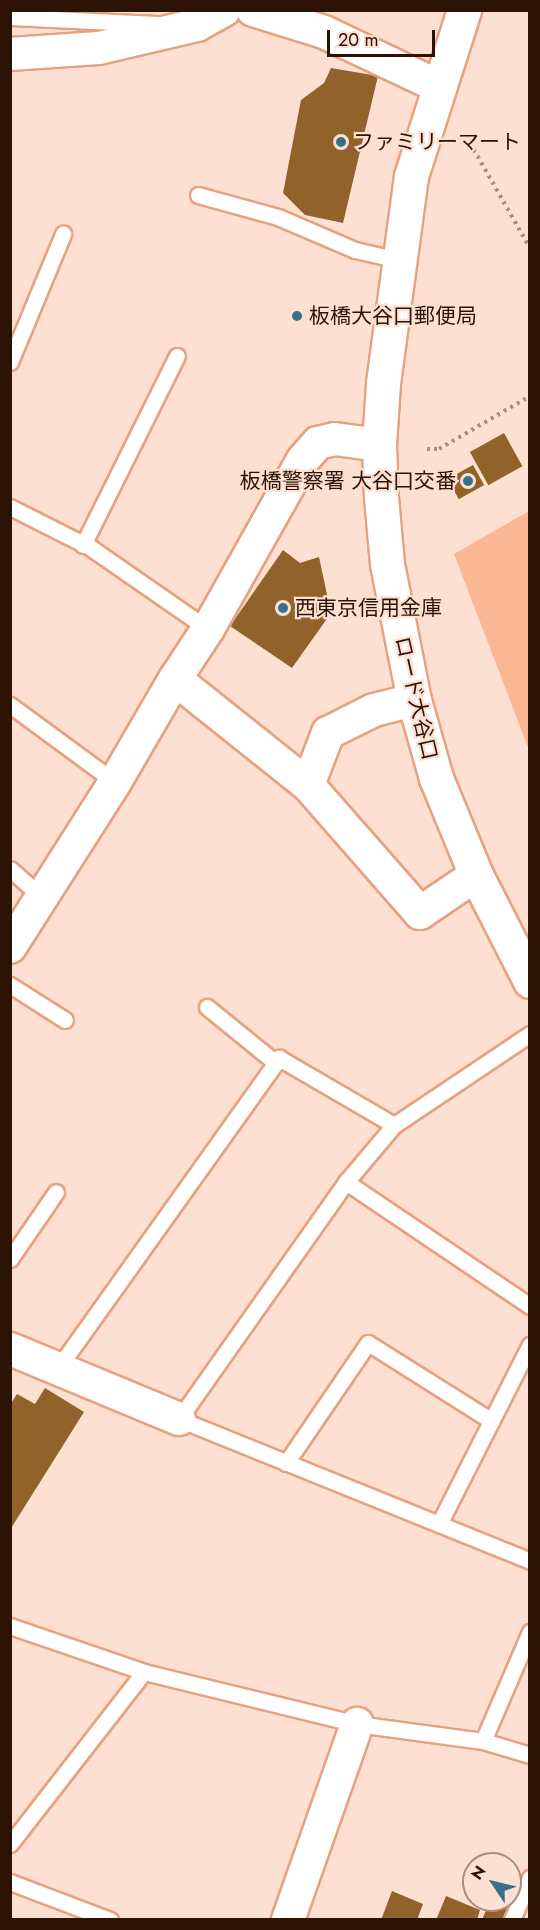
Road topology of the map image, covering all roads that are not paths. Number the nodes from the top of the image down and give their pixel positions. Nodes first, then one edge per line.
1 (224, 10) edge
2 (253, 10) edge
3 (464, 10) edge
4 (10, 17) edge
5 (197, 25) junction
6 (10, 54) edge
7 (440, 87) junction
8 (198, 195) dead end
9 (63, 234) dead end
10 (399, 260) junction
11 (177, 356) dead end
12 (11, 361) edge
13 (379, 445) junction
14 (10, 507) edge
15 (83, 545) junction
16 (208, 629) junction
17 (176, 679) junction
18 (414, 700) junction
19 (10, 705) edge
20 (116, 782) junction
21 (308, 785) junction
22 (10, 869) edge
23 (476, 875) junction
24 (43, 898) junction
25 (10, 947) edge
26 (530, 981) edge
27 (10, 985) edge
28 (207, 1006) dead end
29 (65, 1020) dead end
30 (530, 1034) edge
31 (276, 1063) junction
32 (394, 1125) junction
33 (346, 1182) junction
34 (56, 1192) dead end
35 (10, 1259) edge
36 (530, 1306) edge
37 (530, 1345) edge
38 (10, 1349) edge
39 (58, 1368) junction
40 (179, 1419) junction
41 (492, 1421) junction
42 (286, 1464) junction
43 (439, 1524) junction
44 (530, 1562) edge
45 (10, 1626) edge
46 (530, 1632) edge
47 (144, 1672) junction
48 (357, 1724) junction
49 (483, 1740) junction
50 (530, 1755) edge
51 (10, 1844) edge
52 (530, 1878) edge
53 (10, 1882) edge
54 (110, 1920) edge
55 (288, 1920) edge
56 (512, 1920) edge

1 - 5 street
2 - 7 street
3 - 7 main road, ロード大谷口
4 - 5 lane
5 - 6 street
7 - 10 main road, ロード大谷口
8 - 10 lane
9 - 12 lane
10 - 13 main road, ロード大谷口
11 - 15 lane
13 - 16 street
13 - 18 main road, ロード大谷口
14 - 15 lane
15 - 16 lane
16 - 17 street
17 - 20 street
17 - 21 street
18 - 21 street
18 - 23 main road, ロード大谷口
19 - 20 lane
20 - 24 street
21 - 23 street
22 - 24 lane
23 - 26 main road, ロード大谷口
24 - 25 street
27 - 29 lane
28 - 31 lane
30 - 32 lane
31 - 32 lane
31 - 39 lane
32 - 33 lane
33 - 36 lane
33 - 40 lane
34 - 35 lane
37 - 41 lane
38 - 39 street
39 - 40 street
40 - 42 lane
41 - 42 lane
41 - 43 lane
42 - 43 lane
43 - 44 lane
45 - 47 lane
46 - 49 lane
47 - 48 lane
47 - 51 lane
48 - 49 lane
48 - 55 street
49 - 50 lane
52 - 56 lane
53 - 54 lane

